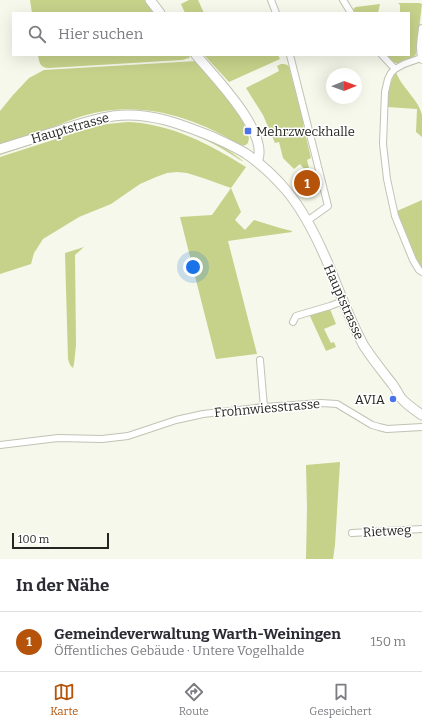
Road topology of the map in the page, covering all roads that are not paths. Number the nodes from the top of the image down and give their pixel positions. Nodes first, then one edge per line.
1 (150, 0) edge
2 (271, 0) edge
3 (343, 0) edge
4 (159, 12) edge
5 (276, 12) edge
6 (350, 12) edge
7 (422, 28) edge
8 (197, 56) edge
9 (290, 56) edge
10 (383, 56) edge
11 (422, 59) edge
12 (395, 69) junction
13 (252, 128) junction
14 (0, 149) edge
15 (250, 160) junction
16 (307, 221) junction
17 (422, 272) edge
18 (343, 301) junction
19 (293, 322) dead end
20 (260, 360) dead end
21 (394, 386) junction
22 (264, 407) junction
23 (422, 408) edge
24 (422, 415) edge
25 (422, 427) edge
26 (0, 445) edge
27 (422, 529) edge
28 (352, 533) dead end

1 - 4 main road
2 - 5 street
3 - 6 street
7 - 11 street
8 - 13 main road
9 - 16 street
10 - 12 street
11 - 12 street
12 - 17 street
13 - 15 main road
13 - 15 main road
14 - 15 main road, Hauptstrasse
15 - 16 main road, Hauptstrasse
16 - 18 main road, Hauptstrasse
18 - 19 street
18 - 21 main road, Hauptstrasse
20 - 22 street
21 - 23 main road, Hauptstrasse
21 - 24 main road, Hauptstrasse
22 - 25 street, Frohnwiesstrasse
22 - 26 street, Frohnwiesstrasse
27 - 28 street, Rietweg

